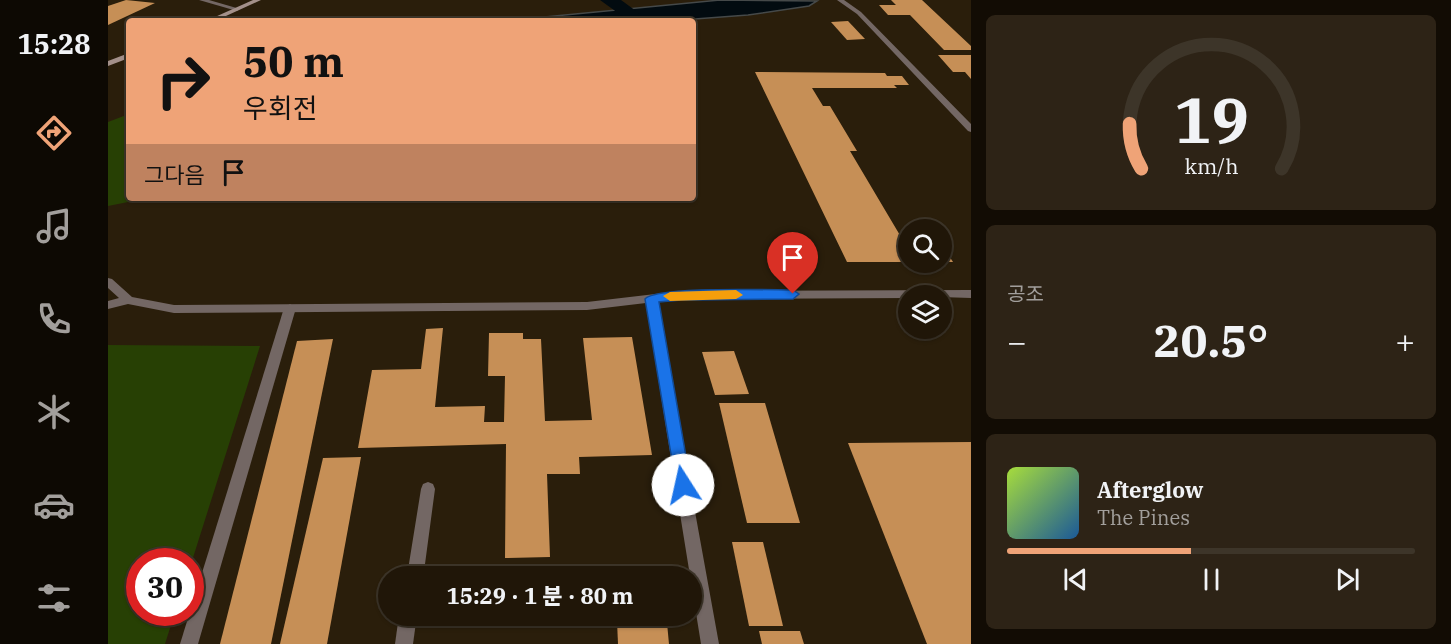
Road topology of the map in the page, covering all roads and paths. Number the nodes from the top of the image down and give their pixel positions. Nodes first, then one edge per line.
1 (202, 0) edge
2 (258, 0) edge
3 (840, 0) edge
4 (237, 9) junction
5 (216, 18) edge
6 (126, 56) edge
7 (108, 64) edge
8 (971, 129) edge
9 (108, 282) edge
10 (971, 294) edge
11 (651, 299) junction
12 (128, 300) junction
13 (108, 305) edge
14 (290, 308) junction
15 (428, 489) dead end
16 (416, 566) edge
17 (693, 566) edge
18 (702, 609) edge
19 (406, 626) edge
20 (189, 644) edge
21 (404, 644) edge
22 (710, 644) edge

1 - 4 street
2 - 4 main road
3 - 8 street
4 - 5 main road
6 - 7 main road
9 - 12 street
10 - 11 street
11 - 14 street
11 - 17 street
12 - 13 street
12 - 14 street
14 - 20 street
15 - 16 street
18 - 22 street
19 - 21 street

